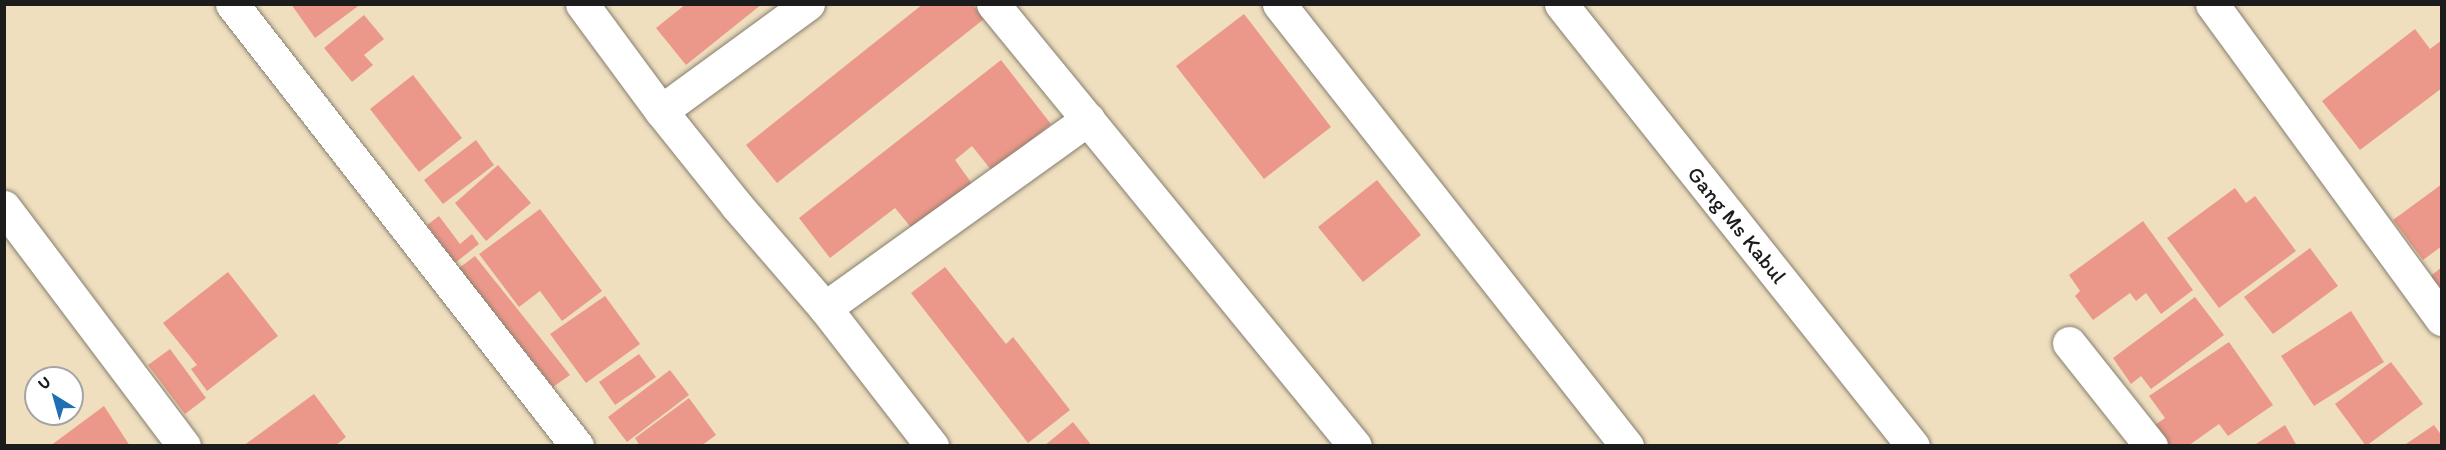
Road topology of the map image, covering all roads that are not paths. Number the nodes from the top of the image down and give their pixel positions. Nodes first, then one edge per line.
1 (232, 4) edge
2 (582, 4) edge
3 (808, 4) edge
4 (993, 4) edge
5 (1279, 4) edge
6 (1561, 4) edge
7 (2212, 4) edge
8 (661, 111) junction
9 (1088, 119) junction
10 (4, 207) edge
11 (825, 308) junction
12 (2442, 319) edge
13 (2068, 343) dead end
14 (184, 446) edge
15 (577, 446) edge
16 (932, 446) edge
17 (1355, 446) edge
18 (1627, 446) edge
19 (1913, 446) edge
20 (2151, 446) edge

1 - 15 street
2 - 8 street
3 - 8 street
4 - 9 street
5 - 18 street
6 - 19 street, Gang Ms Kabul
7 - 12 street
8 - 11 street
9 - 11 street
9 - 17 street
10 - 14 street
11 - 16 street
13 - 20 street

